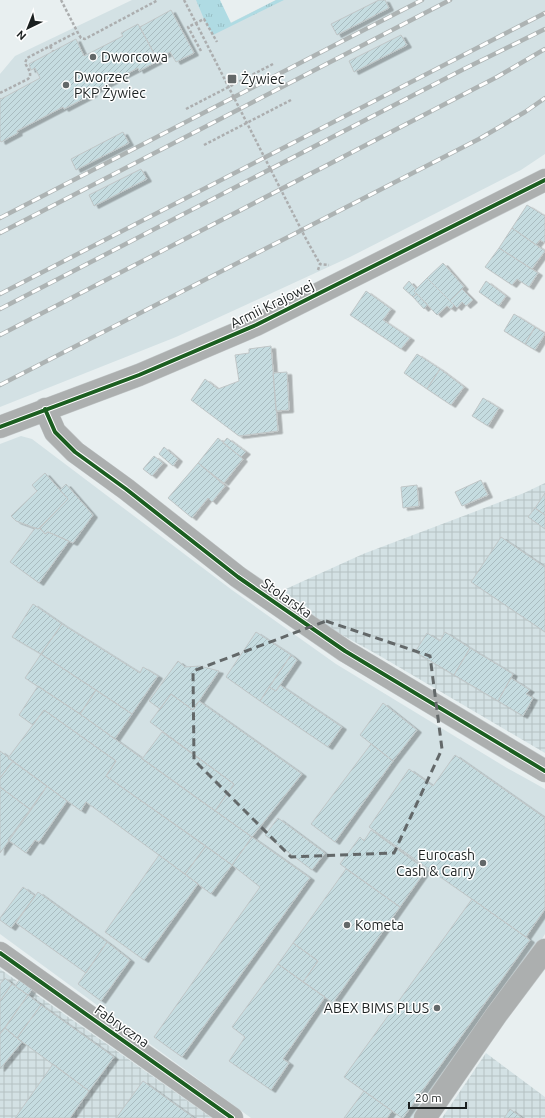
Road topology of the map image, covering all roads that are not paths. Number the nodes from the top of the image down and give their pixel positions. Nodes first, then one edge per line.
1 (542, 186) edge
2 (45, 409) junction
3 (0, 427) edge
4 (545, 771) edge
5 (545, 950) edge
6 (0, 953) edge
7 (232, 1118) edge
8 (425, 1118) edge

1 - 2 street, Armii Krajowej
2 - 3 street, Armii Krajowej
2 - 4 street, Stolarska
5 - 8 street
6 - 7 street, Fabryczna

